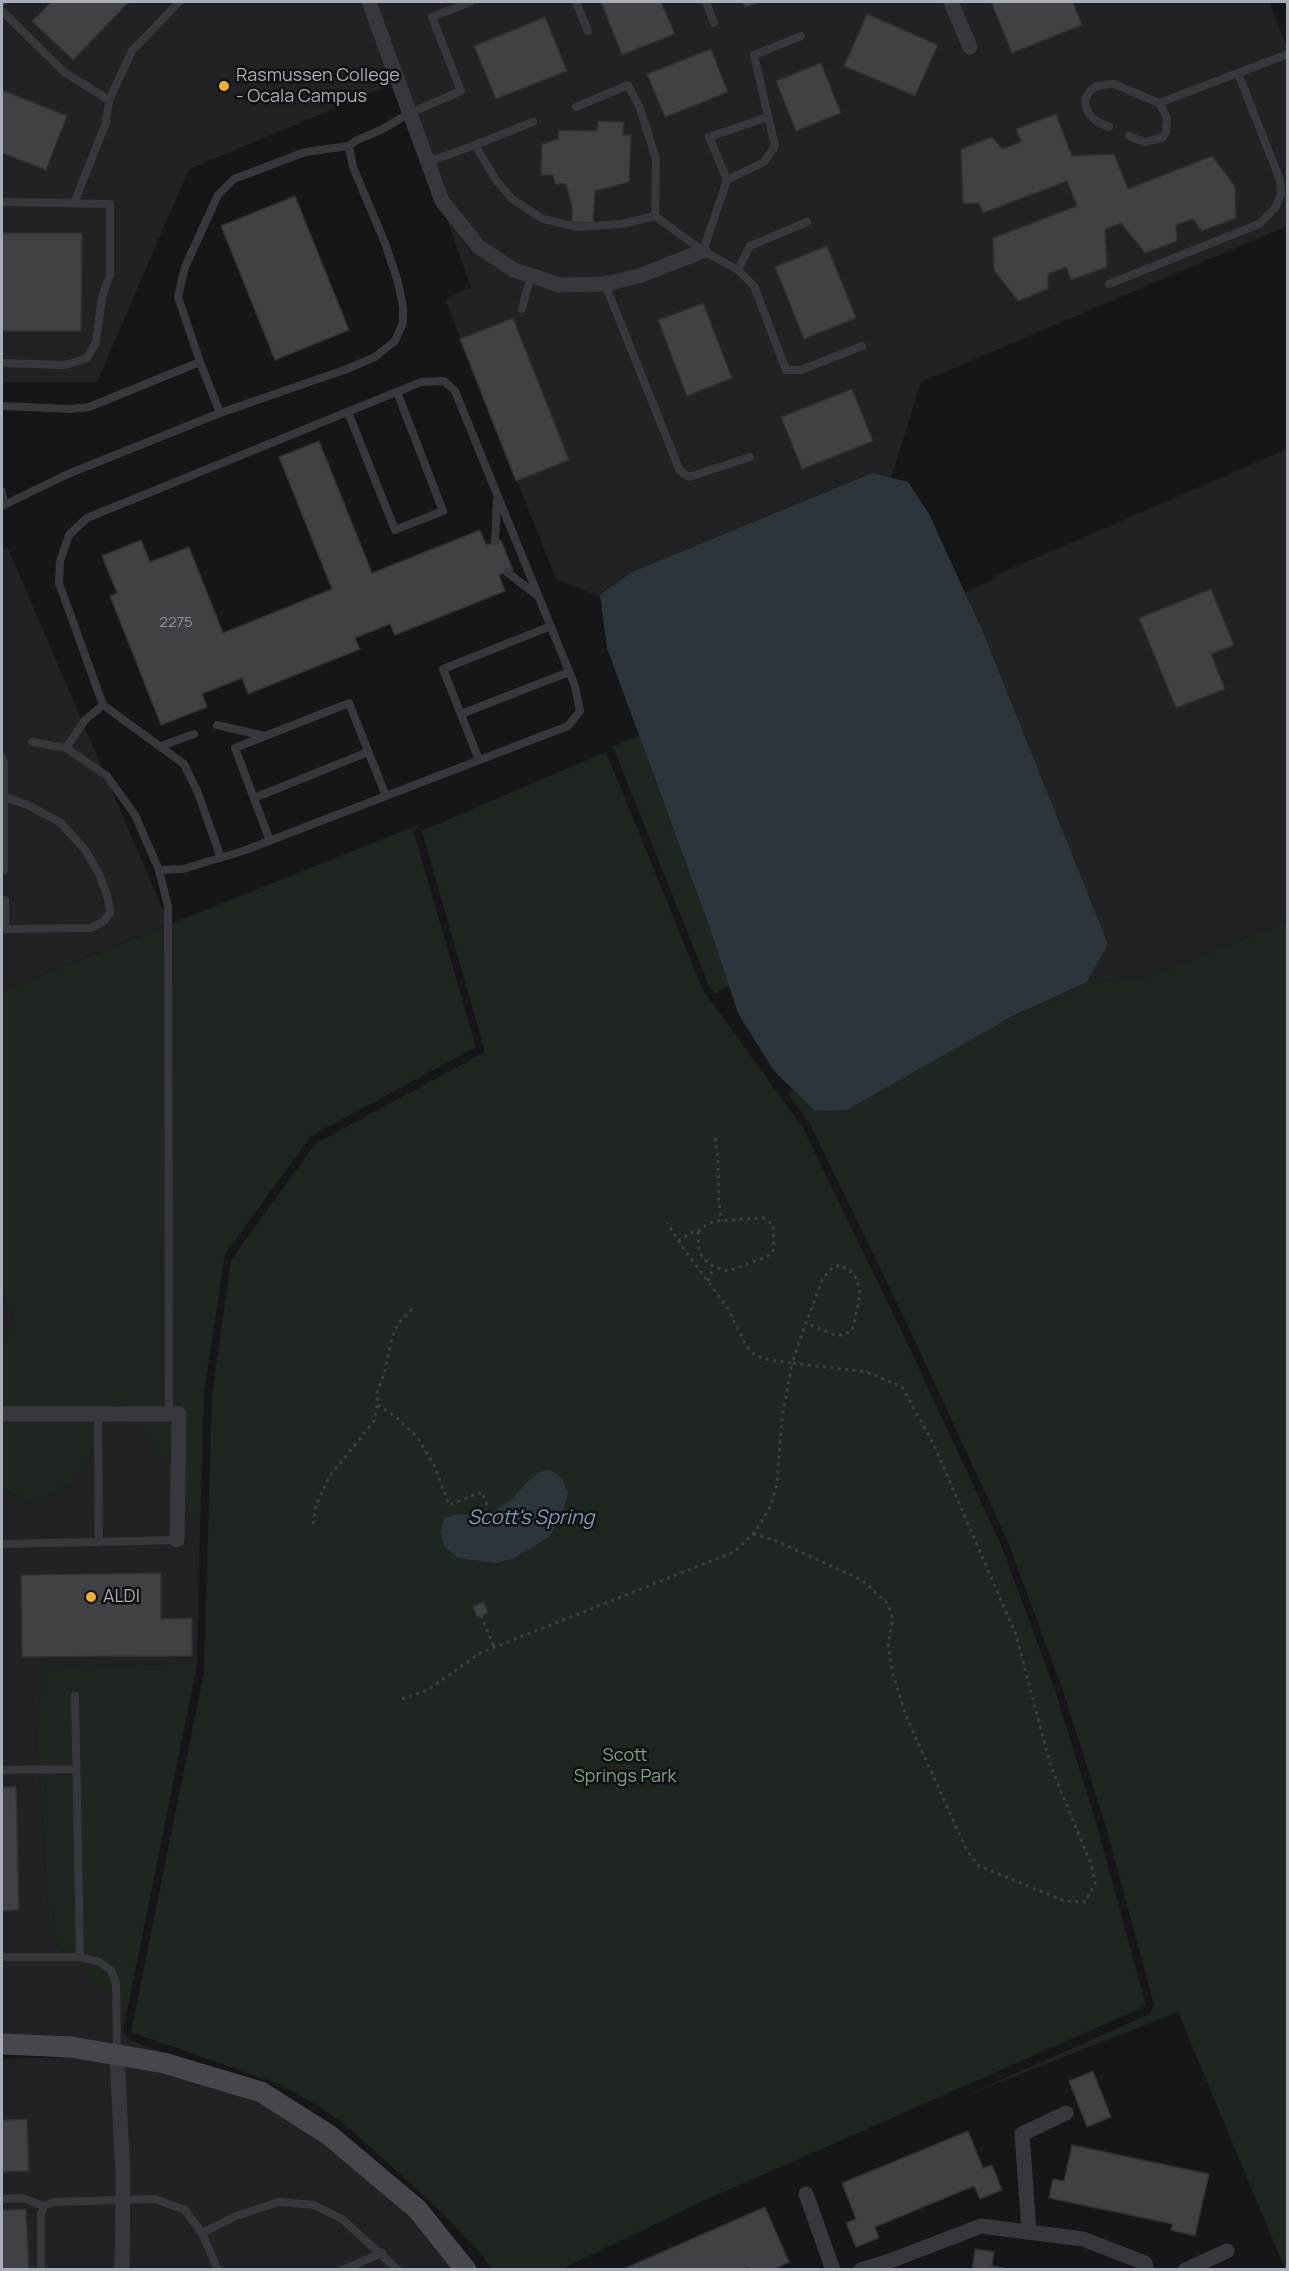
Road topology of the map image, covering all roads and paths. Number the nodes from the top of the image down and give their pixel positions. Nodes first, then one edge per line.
1 (179, 2) edge
2 (369, 2) edge
3 (470, 2) edge
4 (576, 2) edge
5 (706, 2) edge
6 (951, 2) edge
7 (2, 11) edge
8 (714, 23) dead end
9 (588, 31) dead end
10 (801, 36) dead end
11 (970, 48) dead end
12 (1287, 54) edge
13 (1238, 73) junction
14 (110, 100) junction
15 (1159, 103) junction
16 (576, 107) dead end
17 (410, 113) junction
18 (768, 117) junction
19 (533, 122) dead end
20 (1109, 127) dead end
21 (1129, 136) dead end
22 (475, 145) junction
23 (349, 146) junction
24 (428, 162) junction
25 (727, 180) junction
26 (2, 202) edge
27 (74, 203) junction
28 (655, 216) junction
29 (807, 222) dead end
30 (703, 251) junction
31 (738, 270) junction
32 (531, 275) junction
33 (605, 284) junction
34 (1109, 284) dead end
35 (522, 309) dead end
36 (862, 346) dead end
37 (200, 362) junction
38 (2, 363) edge
39 (397, 392) junction
40 (2, 406) edge
41 (348, 412) junction
42 (220, 413) junction
43 (750, 456) dead end
44 (2, 492) edge
45 (497, 495) junction
46 (3, 505) edge
47 (495, 542) dead end
48 (507, 572) dead end
49 (539, 597) junction
50 (550, 626) junction
51 (569, 672) junction
52 (103, 705) junction
53 (461, 714) junction
54 (217, 725) dead end
55 (194, 734) dead end
56 (266, 736) junction
57 (32, 742) dead end
58 (161, 746) junction
59 (66, 748) junction
60 (368, 752) junction
61 (2, 758) edge
62 (479, 760) junction
63 (2, 796) edge
64 (386, 796) junction
65 (254, 798) junction
66 (270, 841) junction
67 (221, 858) junction
68 (3, 870) dead end
69 (159, 870) junction
70 (4, 900) dead end
71 (715, 1138) dead end
72 (722, 1221) junction
73 (667, 1222) dead end
74 (698, 1232) junction
75 (678, 1241) junction
76 (714, 1267) junction
77 (708, 1281) junction
78 (412, 1309) dead end
79 (806, 1323) junction
80 (792, 1363) junction
81 (377, 1405) junction
82 (2, 1414) edge
83 (98, 1414) junction
84 (169, 1414) junction
85 (488, 1507) dead end
86 (313, 1524) dead end
87 (753, 1534) junction
88 (177, 1540) joint
89 (99, 1542) junction
90 (2, 1544) edge
91 (481, 1616) dead end
92 (494, 1647) junction
93 (75, 1696) dead end
94 (402, 1699) dead end
95 (76, 1769) junction
96 (2, 1770) edge
97 (2, 1957) edge
98 (81, 1957) junction
99 (2, 2044) edge
100 (117, 2055) junction
101 (1066, 2113) dead end
102 (806, 2194) dead end
103 (2, 2199) edge
104 (122, 2200) junction
105 (44, 2206) junction
106 (1029, 2232) junction
107 (202, 2233) junction
108 (1227, 2252) dead end
109 (382, 2253) junction
110 (41, 2270) edge
111 (122, 2270) edge
112 (218, 2270) edge
113 (342, 2270) edge
114 (398, 2270) edge
115 (466, 2270) edge
116 (833, 2270) edge
117 (861, 2270) edge
118 (1147, 2270) edge
119 (1185, 2270) edge

1 - 14 lane
2 - 17 street
3 - 17 lane
4 - 9 lane
5 - 8 lane
6 - 11 street
7 - 14 lane
10 - 18 lane
12 - 13 lane
13 - 15 lane
13 - 34 lane
14 - 27 lane
15 - 20 lane
15 - 21 lane
16 - 28 lane
17 - 23 lane
17 - 24 street
18 - 25 lane
18 - 25 lane
19 - 22 lane
22 - 24 lane
22 - 28 lane
23 - 37 lane
23 - 42 lane
24 - 32 street
25 - 30 lane
26 - 27 lane
27 - 38 lane
28 - 30 lane
29 - 31 lane
30 - 31 lane
30 - 33 street
31 - 36 lane
32 - 33 street
32 - 35 lane
33 - 43 lane
37 - 40 lane
37 - 42 lane
39 - 41 lane
39 - 41 lane
39 - 45 lane
41 - 52 lane
42 - 46 lane
44 - 46 lane
45 - 47 lane
45 - 49 lane
48 - 49 lane
49 - 50 lane
50 - 51 lane
50 - 53 lane
51 - 53 lane
51 - 62 lane
52 - 58 lane
52 - 59 lane
53 - 62 lane
54 - 56 lane
55 - 58 lane
56 - 60 lane
56 - 65 lane
57 - 59 lane
58 - 67 lane
59 - 69 lane
60 - 64 lane
60 - 65 lane
61 - 63 lane
62 - 64 lane
63 - 68 lane
63 - 70 lane
64 - 66 lane
65 - 66 lane
66 - 67 lane
67 - 69 lane
69 - 84 lane
71 - 72 path
72 - 74 path
72 - 76 path
73 - 75 path
74 - 75 path
74 - 76 path
75 - 77 path
76 - 77 path
77 - 80 path
78 - 81 path
79 - 79 path
79 - 80 path
80 - 87 path
80 - 87 path
81 - 85 path
81 - 86 path
82 - 83 street
83 - 84 street
83 - 89 lane
84 - 88 street
87 - 92 path
88 - 89 lane
89 - 90 lane
91 - 92 path
92 - 94 path
93 - 95 lane
95 - 96 lane
95 - 98 lane
97 - 98 lane
98 - 100 lane
99 - 100 street
100 - 104 street
100 - 115 street
101 - 106 street
102 - 116 street
103 - 105 lane
104 - 105 lane
104 - 107 lane
104 - 111 street
105 - 110 lane
106 - 117 street
106 - 118 street
107 - 109 lane
107 - 112 lane
108 - 119 street
109 - 113 lane
109 - 114 lane

